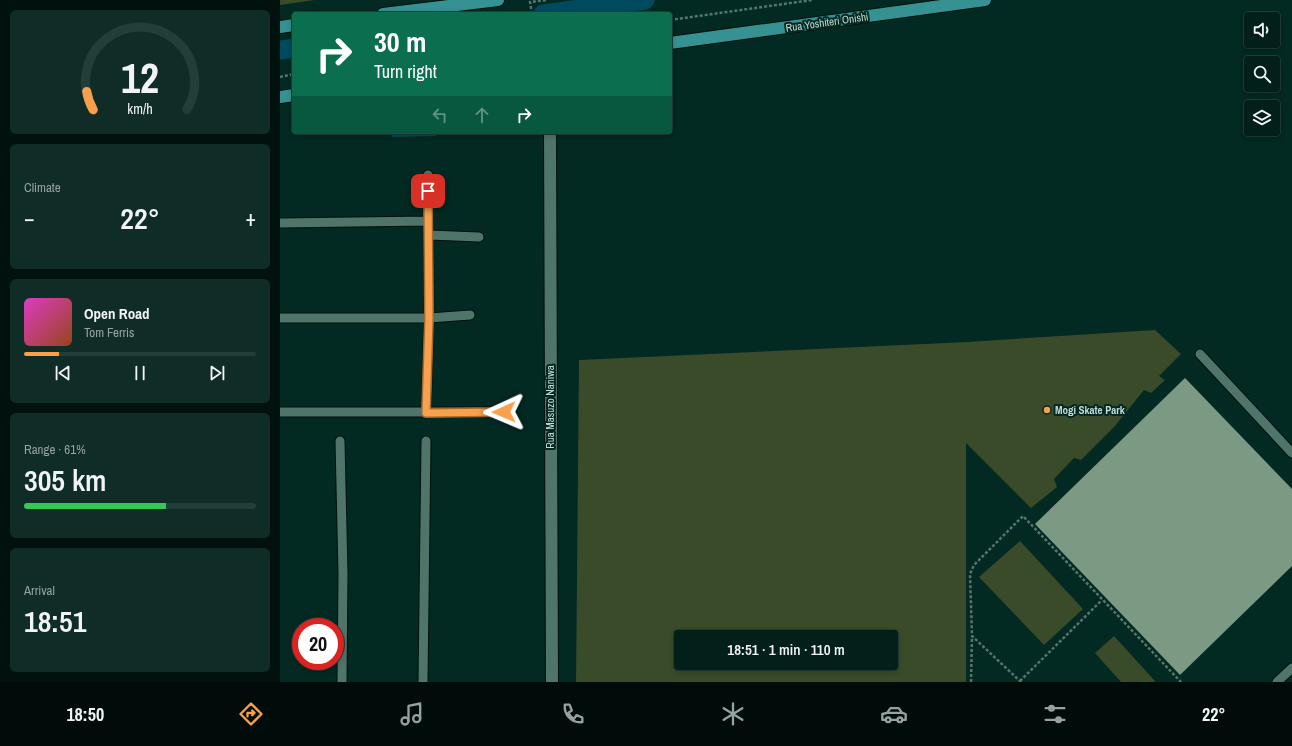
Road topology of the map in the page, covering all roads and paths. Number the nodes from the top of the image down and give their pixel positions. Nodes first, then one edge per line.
1 (498, 0) edge
2 (548, 0) edge
3 (812, 0) edge
4 (985, 0) edge
5 (399, 12) edge
6 (532, 12) edge
7 (672, 20) edge
8 (292, 25) edge
9 (280, 27) edge
10 (672, 43) edge
11 (292, 74) edge
12 (280, 76) edge
13 (292, 95) edge
14 (280, 97) edge
15 (550, 134) edge
16 (428, 175) dead end
17 (428, 221) junction
18 (280, 223) edge
19 (429, 234) junction
20 (479, 237) dead end
21 (470, 315) dead end
22 (280, 318) edge
23 (429, 318) junction
24 (1200, 354) dead end
25 (280, 412) edge
26 (504, 412) dead end
27 (426, 413) junction
28 (340, 441) dead end
29 (426, 441) dead end
30 (1292, 453) edge
31 (1102, 600) junction
32 (972, 636) junction
33 (1292, 668) edge
34 (342, 682) edge
35 (423, 682) edge
36 (552, 682) edge
37 (971, 682) edge
38 (1021, 682) edge
39 (1180, 682) edge
40 (1278, 682) edge

1 - 5 main road
2 - 6 path
3 - 7 path
4 - 10 main road, Rua Yoshiteri Onishi
8 - 9 main road
11 - 12 path
13 - 14 main road
15 - 36 street, Rua Masuzo Naniwa
16 - 17 lane
17 - 18 lane
17 - 19 lane
19 - 20 lane
19 - 23 lane
21 - 23 lane
22 - 23 lane
23 - 27 lane
24 - 30 lane
25 - 27 lane
26 - 27 lane
28 - 34 lane
29 - 35 lane
31 - 32 path
31 - 38 path
31 - 39 path
32 - 37 path
32 - 38 path
33 - 40 lane

